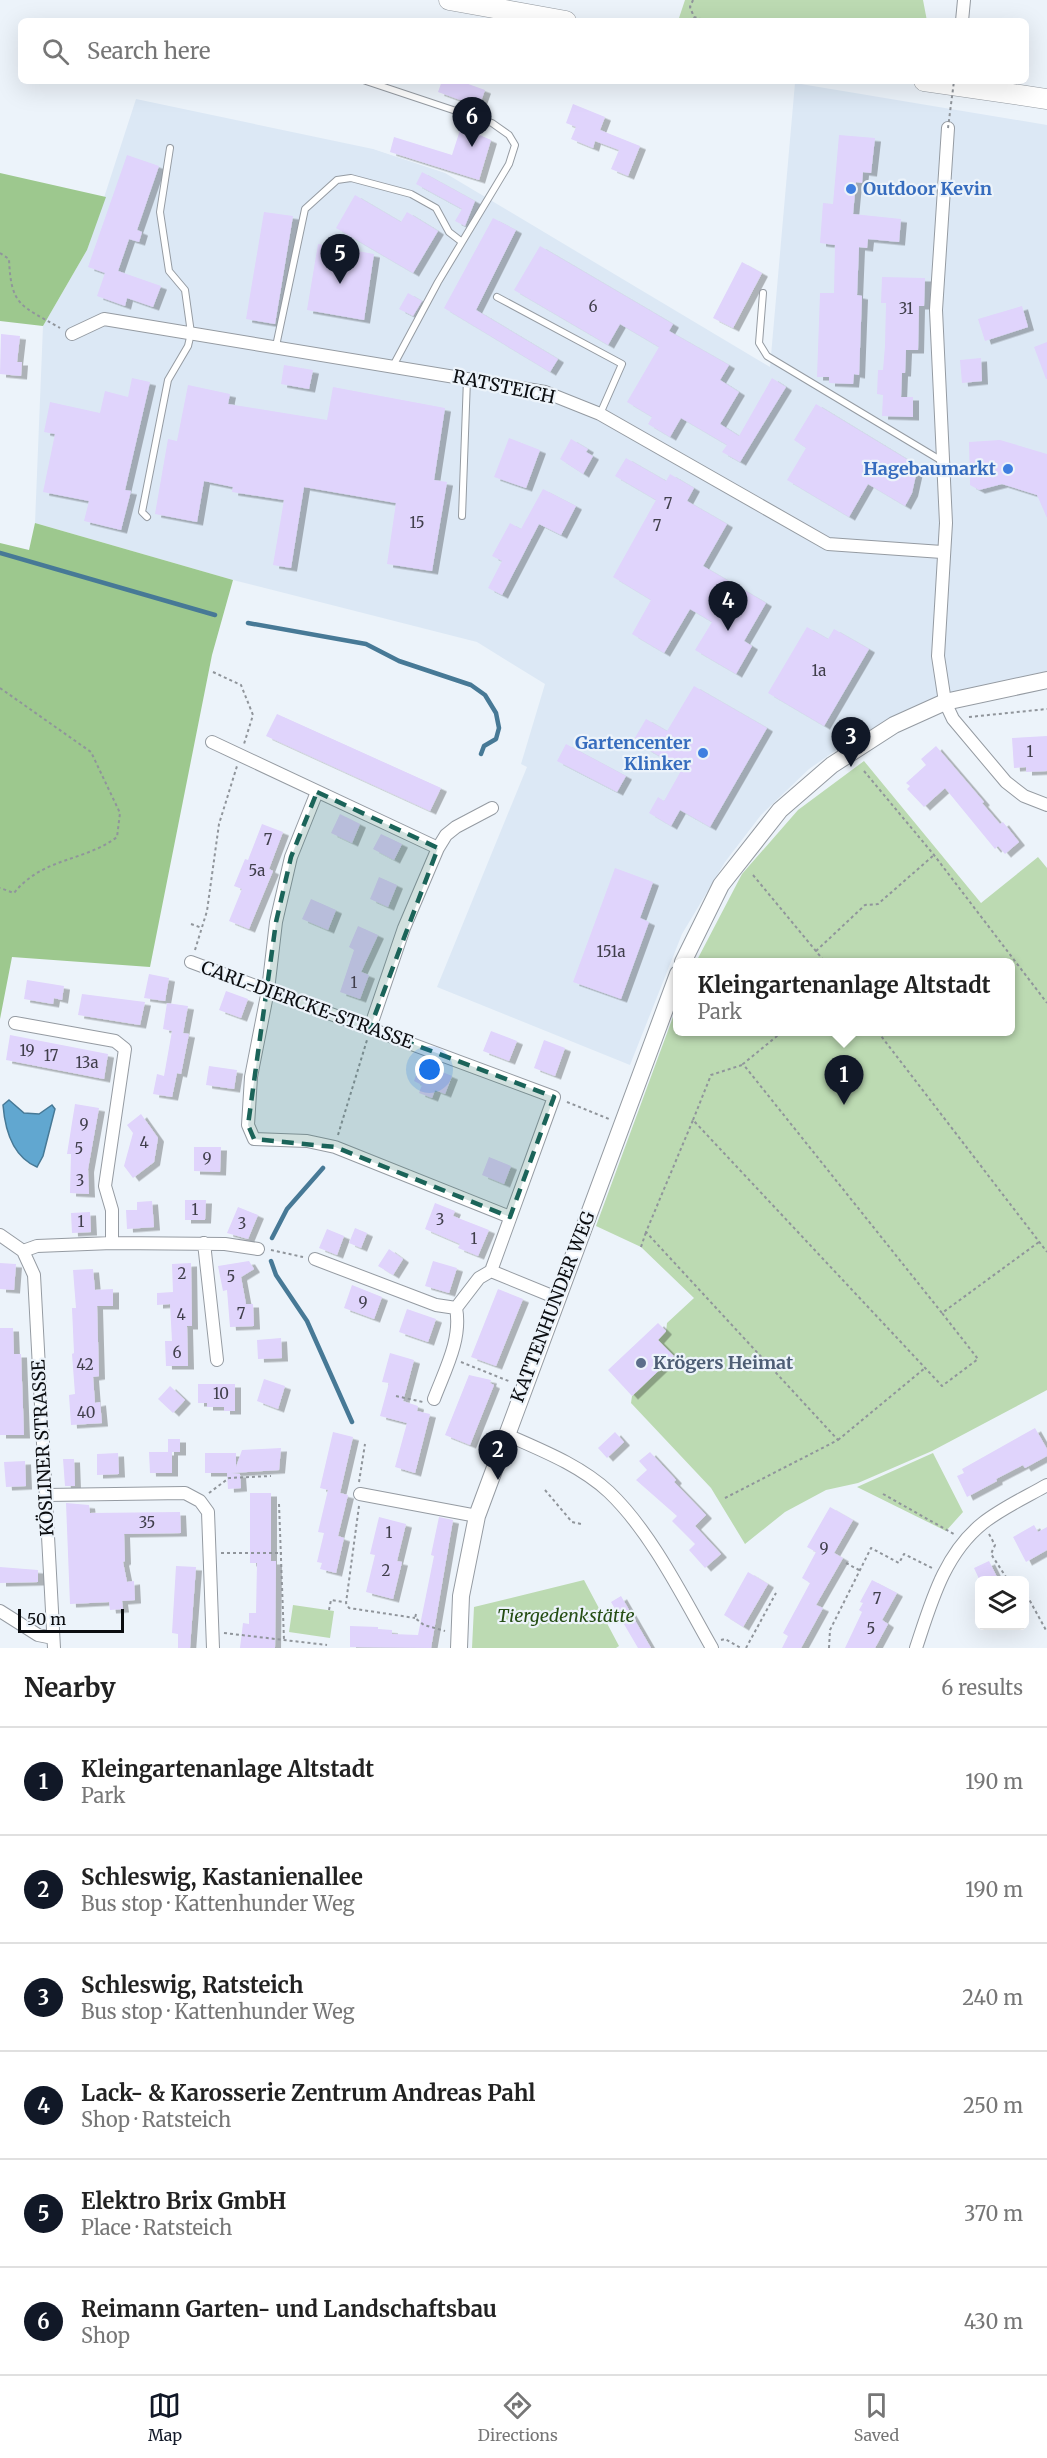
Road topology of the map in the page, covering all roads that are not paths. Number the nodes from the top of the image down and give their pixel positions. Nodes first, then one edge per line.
1 (449, 0) edge
2 (964, 0) edge
3 (549, 18) edge
4 (962, 18) edge
5 (375, 84) edge
6 (944, 84) edge
7 (1047, 99) edge
8 (948, 128) road end
9 (170, 148) dead end
10 (462, 242) junction
11 (763, 293) dead end
12 (497, 297) dead end
13 (192, 333) junction
14 (72, 334) road end
15 (276, 346) junction
16 (393, 366) junction
17 (467, 378) junction
18 (600, 414) junction
19 (942, 461) junction
20 (462, 516) dead end
21 (147, 517) dead end
22 (942, 552) junction
23 (1047, 680) edge
24 (945, 702) junction
25 (212, 742) dead end
26 (317, 792) junction
27 (1047, 805) edge
28 (492, 808) dead end
29 (438, 848) junction
30 (685, 958) edge
31 (191, 962) road end
32 (673, 987) edge
33 (267, 990) junction
34 (15, 1023) dead end
35 (370, 1028) junction
36 (510, 1217) junction
37 (0, 1235) edge
38 (112, 1243) junction
39 (204, 1243) junction
40 (258, 1249) dead end
41 (22, 1251) junction
42 (315, 1259) road end
43 (491, 1271) junction
44 (556, 1298) junction
45 (456, 1308) junction
46 (218, 1360) dead end
47 (434, 1399) road end
48 (505, 1434) junction
49 (1047, 1485) edge
50 (360, 1494) road end
51 (46, 1495) junction
52 (477, 1516) junction
53 (0, 1611) edge
54 (459, 1641) edge
55 (54, 1643) edge
56 (711, 1646) edge
57 (213, 1648) edge
58 (916, 1648) edge

1 - 3 main road
2 - 4 street
5 - 10 lane
6 - 7 main road
8 - 19 street
9 - 13 lane
10 - 15 lane
10 - 16 lane
11 - 19 lane
12 - 18 lane
13 - 14 street, RATSTEICH
13 - 15 street, RATSTEICH
13 - 21 lane
15 - 16 street, RATSTEICH
16 - 17 street, RATSTEICH
17 - 18 street, RATSTEICH
17 - 20 lane
18 - 22 street, RATSTEICH
19 - 22 street
22 - 24 street
23 - 24 street
24 - 27 street
24 - 30 street
25 - 26 street
26 - 29 street
26 - 33 street
28 - 29 street
29 - 35 street
31 - 33 street, CARL-DIERCKE-STRASSE
32 - 44 street, KATTENHUNDER WEG
33 - 35 street, CARL-DIERCKE-STRASSE
33 - 36 street
34 - 38 street
35 - 36 street, CARL-DIERCKE-STRASSE
36 - 43 street
37 - 41 street
38 - 39 street
38 - 41 street
39 - 40 street
39 - 46 street
41 - 51 street, KÖSLINER STRASSE
42 - 45 street
43 - 44 street
43 - 45 street
44 - 48 street, KATTENHUNDER WEG
45 - 47 street
48 - 52 street, KATTENHUNDER WEG
48 - 56 street
49 - 58 street
50 - 52 street
51 - 55 street, KÖSLINER STRASSE
51 - 57 street
52 - 54 street, KATTENHUNDER WEG
53 - 55 street

